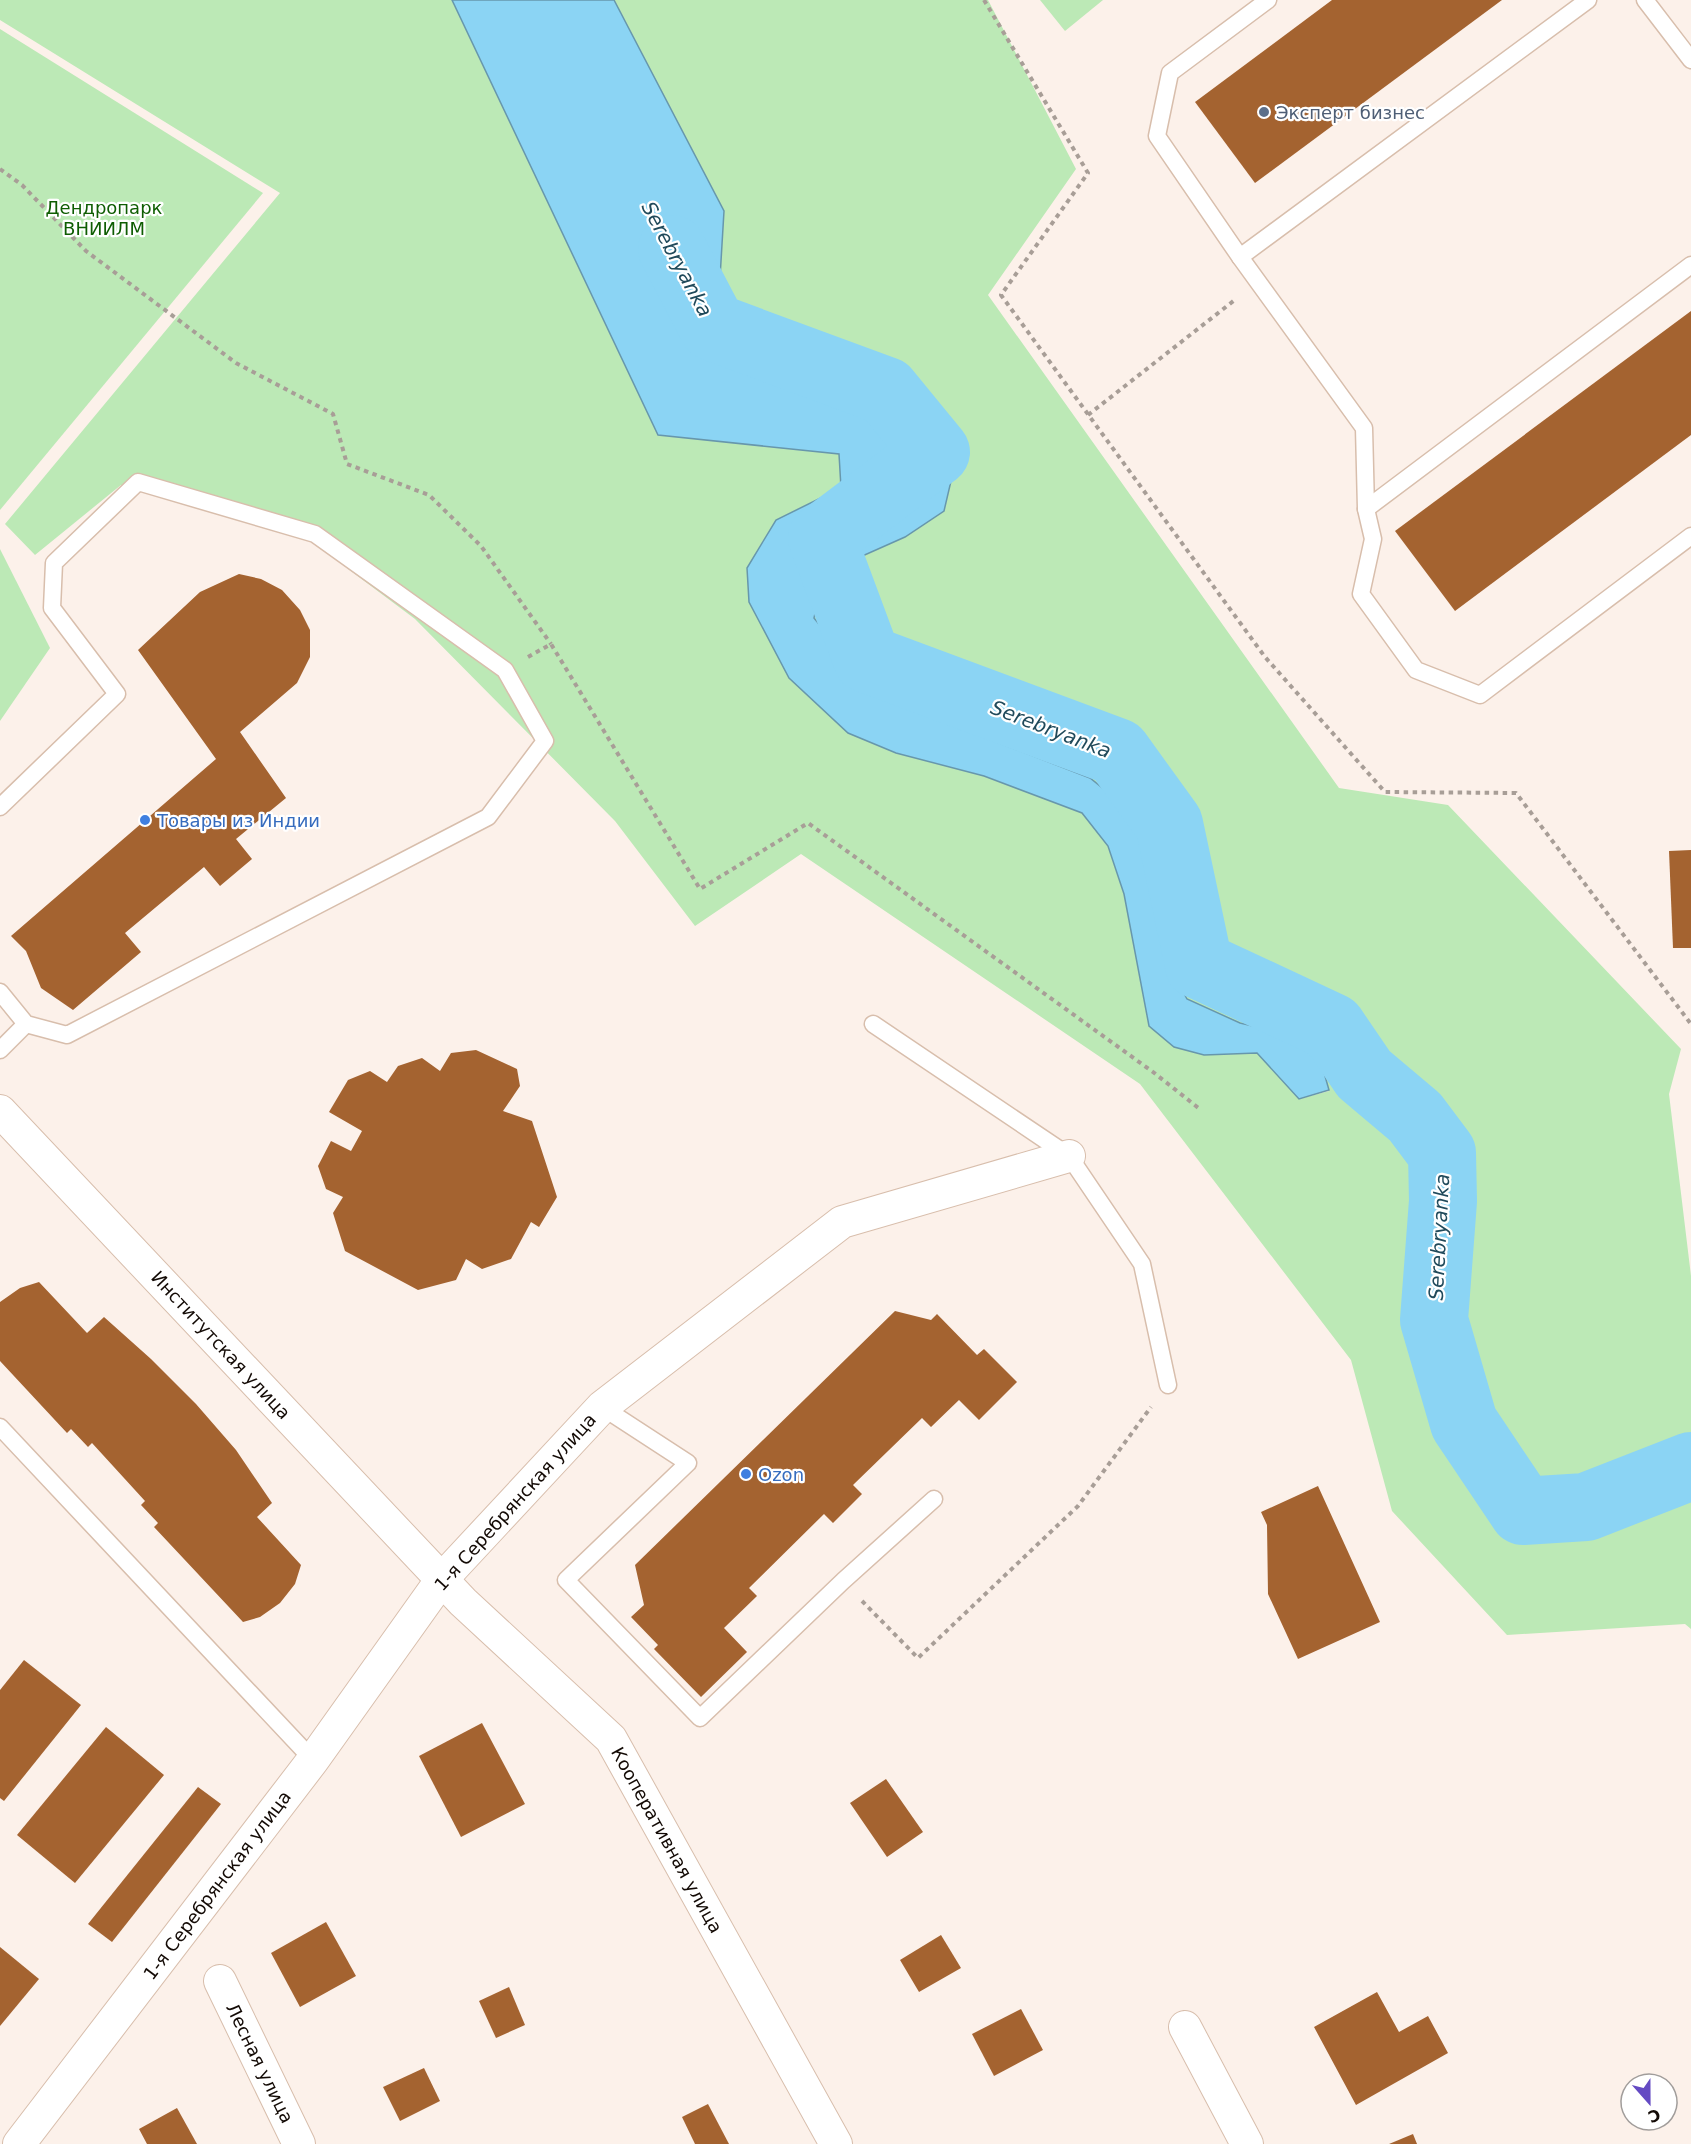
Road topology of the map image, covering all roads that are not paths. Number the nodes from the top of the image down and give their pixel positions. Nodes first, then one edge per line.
1 (1268, 0) edge
2 (1588, 0) edge
3 (1646, 0) edge
4 (1691, 60) edge
5 (1240, 256) junction
6 (1691, 265) edge
7 (1366, 509) junction
8 (1691, 536) edge
9 (0, 807) edge
10 (0, 992) edge
11 (26, 1024) junction
12 (873, 1024) dead end
13 (0, 1050) edge
14 (0, 1111) edge
15 (1069, 1156) junction
16 (1168, 1385) road end
17 (602, 1407) junction
18 (0, 1427) edge
19 (934, 1499) dead end
20 (442, 1579) junction
21 (313, 1760) junction
22 (220, 1981) dead end
23 (1185, 2027) dead end
24 (19, 2144) edge
25 (299, 2144) edge
26 (836, 2144) edge
27 (1247, 2144) edge

1 - 5 lane
2 - 5 lane
3 - 4 lane
5 - 7 lane
6 - 7 lane
7 - 8 lane
9 - 11 lane
10 - 11 lane
11 - 13 lane
12 - 15 lane
14 - 20 street, Институтская улица
15 - 16 lane
15 - 17 street, 1-я Серебрянская улица
17 - 19 lane
17 - 20 street, 1-я Серебрянская улица
18 - 21 lane
20 - 21 street, 1-я Серебрянская улица
20 - 26 street, Кооперативная улица
21 - 24 street, 1-я Серебрянская улица
22 - 25 street, Лесная улица
23 - 27 street

